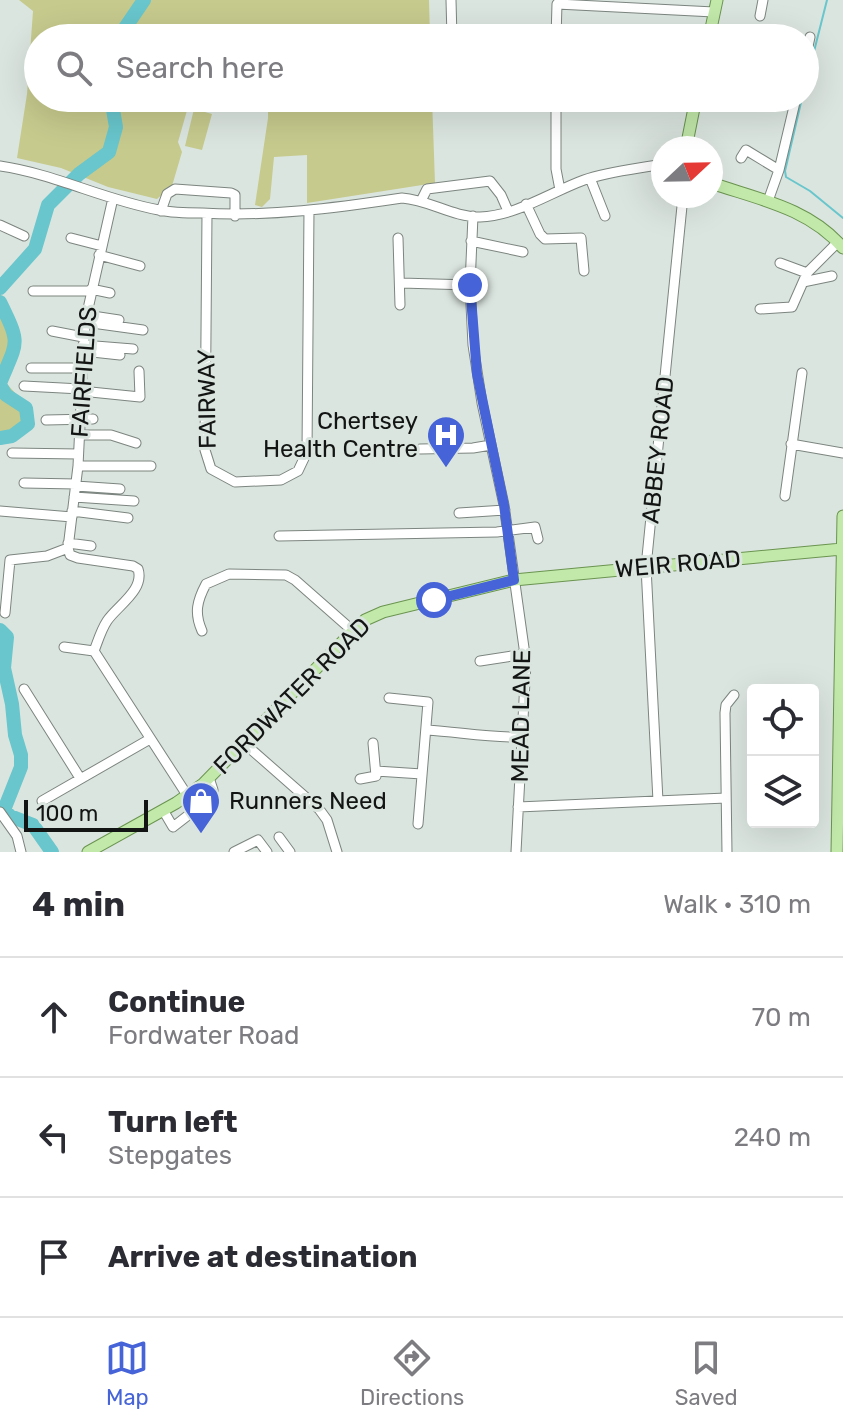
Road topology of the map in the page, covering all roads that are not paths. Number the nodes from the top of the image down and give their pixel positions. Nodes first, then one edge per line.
1 (451, 0) edge
2 (763, 0) edge
3 (557, 2) edge
4 (716, 6) edge
5 (760, 16) dead end
6 (452, 24) edge
7 (556, 24) edge
8 (556, 112) edge
9 (694, 112) edge
10 (793, 112) edge
11 (691, 134) edge
12 (741, 158) dead end
13 (0, 166) edge
14 (651, 166) edge
15 (779, 170) junction
16 (590, 178) junction
17 (723, 186) edge
18 (560, 190) junction
19 (113, 198) junction
20 (421, 201) junction
21 (768, 201) junction
22 (526, 204) junction
23 (682, 208) edge
24 (309, 210) junction
25 (161, 211) junction
26 (508, 211) junction
27 (207, 214) junction
28 (235, 216) junction
29 (473, 216) junction
30 (605, 216) dead end
31 (0, 225) edge
32 (24, 236) dead end
33 (71, 238) dead end
34 (398, 238) dead end
35 (471, 241) junction
36 (840, 245) edge
37 (100, 251) junction
38 (523, 252) dead end
39 (780, 263) dead end
40 (140, 266) dead end
41 (584, 271) dead end
42 (832, 276) dead end
43 (805, 277) junction
44 (401, 283) junction
45 (470, 285) junction
46 (91, 290) junction
47 (33, 291) dead end
48 (110, 293) dead end
49 (400, 305) dead end
50 (760, 309) dead end
51 (86, 318) junction
52 (119, 320) dead end
53 (143, 330) dead end
54 (52, 331) dead end
55 (83, 344) junction
56 (133, 349) dead end
57 (120, 355) dead end
58 (31, 368) dead end
59 (82, 368) junction
60 (139, 371) dead end
61 (802, 373) dead end
62 (24, 386) dead end
63 (81, 390) junction
64 (80, 419) junction
65 (93, 419) dead end
66 (46, 420) dead end
67 (79, 435) junction
68 (136, 443) dead end
69 (791, 444) junction
70 (491, 445) junction
71 (420, 449) dead end
72 (12, 453) dead end
73 (843, 453) edge
74 (78, 454) junction
75 (78, 466) junction
76 (151, 466) dead end
77 (24, 483) dead end
78 (75, 489) junction
79 (120, 489) dead end
80 (785, 496) dead end
81 (134, 501) dead end
82 (505, 510) junction
83 (0, 511) edge
84 (459, 513) dead end
85 (72, 514) junction
86 (843, 516) edge
87 (128, 518) dead end
88 (508, 531) junction
89 (279, 536) dead end
90 (538, 539) dead end
91 (68, 546) junction
92 (91, 546) dead end
93 (842, 549) edge
94 (646, 567) junction
95 (514, 580) junction
96 (5, 613) dead end
97 (202, 631) dead end
98 (353, 631) junction
99 (64, 647) dead end
100 (94, 651) junction
101 (525, 654) junction
102 (480, 661) dead end
103 (24, 689) dead end
104 (734, 695) dead end
105 (389, 698) dead end
106 (427, 730) junction
107 (522, 737) junction
108 (150, 739) junction
109 (373, 743) dead end
110 (245, 744) junction
111 (376, 771) junction
112 (422, 774) junction
113 (80, 778) junction
114 (209, 778) junction
115 (360, 779) dead end
116 (840, 793) edge
117 (187, 795) junction
118 (726, 798) junction
119 (42, 801) dead end
120 (658, 801) junction
121 (518, 807) junction
122 (163, 810) junction
123 (0, 812) edge
124 (418, 824) dead end
125 (279, 837) dead end
126 (21, 852) edge
127 (88, 852) edge
128 (235, 852) edge
129 (267, 852) edge
130 (290, 852) edge
131 (337, 852) edge
132 (516, 852) edge
133 (727, 852) edge
134 (837, 852) edge

1 - 6 street
2 - 5 street
3 - 4 street
3 - 7 street
8 - 18 street
9 - 11 main road
10 - 15 street
12 - 15 street
13 - 19 street
14 - 16 street
15 - 21 street
16 - 18 street
16 - 30 street
17 - 21 main road
18 - 22 street
19 - 25 street
19 - 37 street, FAIRFIELDS
20 - 24 street
20 - 26 street
20 - 29 street
21 - 36 main road
22 - 26 street
22 - 41 street
23 - 94 street, ABBEY ROAD
24 - 27 street, FAIRWAY
24 - 28 street
25 - 27 street
25 - 28 street
26 - 29 street
27 - 28 street
29 - 35 street, MEAD LANE
31 - 32 street
33 - 37 street
34 - 44 street
35 - 38 street
35 - 45 street, MEAD LANE
36 - 43 street
37 - 40 street
37 - 46 street, FAIRFIELDS
39 - 43 street
42 - 43 street
43 - 50 street
44 - 45 street
44 - 49 street
45 - 70 street, MEAD LANE
46 - 47 street
46 - 48 street
46 - 51 street, FAIRFIELDS
51 - 52 street
51 - 53 street
51 - 55 street, FAIRFIELDS
54 - 55 street
55 - 56 street
55 - 57 street
55 - 59 street, FAIRFIELDS
58 - 59 street
59 - 63 street, FAIRFIELDS
60 - 63 street
61 - 69 street
62 - 63 street
63 - 64 street, FAIRFIELDS
64 - 65 street
64 - 66 street
64 - 67 street, FAIRFIELDS
67 - 68 street
67 - 74 street, FAIRFIELDS
69 - 73 street
69 - 80 street
70 - 71 street
70 - 82 street, MEAD LANE
72 - 74 street
74 - 75 street, FAIRFIELDS
75 - 76 street
75 - 78 street, FAIRFIELDS
77 - 78 street
78 - 79 street
78 - 81 street
78 - 85 street, FAIRFIELDS
82 - 84 street
82 - 88 street, MEAD LANE
83 - 85 street
85 - 87 street
85 - 91 street, FAIRFIELDS
86 - 93 main road
88 - 89 street
88 - 90 street
88 - 95 street, MEAD LANE
91 - 92 street
91 - 96 street
91 - 100 street
93 - 94 main road, WEIR ROAD
93 - 116 main road
94 - 95 main road, WEIR ROAD
94 - 120 street, ABBEY ROAD
95 - 98 main road, FORDWATER ROAD
95 - 101 street, MEAD LANE
97 - 98 street
98 - 110 main road, FORDWATER ROAD
99 - 100 street
100 - 108 street
101 - 102 street
101 - 107 street, MEAD LANE
103 - 113 street
104 - 118 street
105 - 106 street
106 - 107 street
106 - 112 street
107 - 121 street, MEAD LANE
108 - 113 street
108 - 117 street
109 - 111 street
110 - 114 main road, FORDWATER ROAD
110 - 131 street
111 - 112 street
111 - 115 street
112 - 124 street
113 - 119 street
114 - 117 main road, FORDWATER ROAD
114 - 122 street
116 - 134 main road
117 - 122 main road, FORDWATER ROAD
118 - 120 street
118 - 133 street
120 - 121 street
121 - 132 street, MEAD LANE
122 - 127 main road, FORDWATER ROAD
123 - 126 street
125 - 130 street
128 - 129 street

